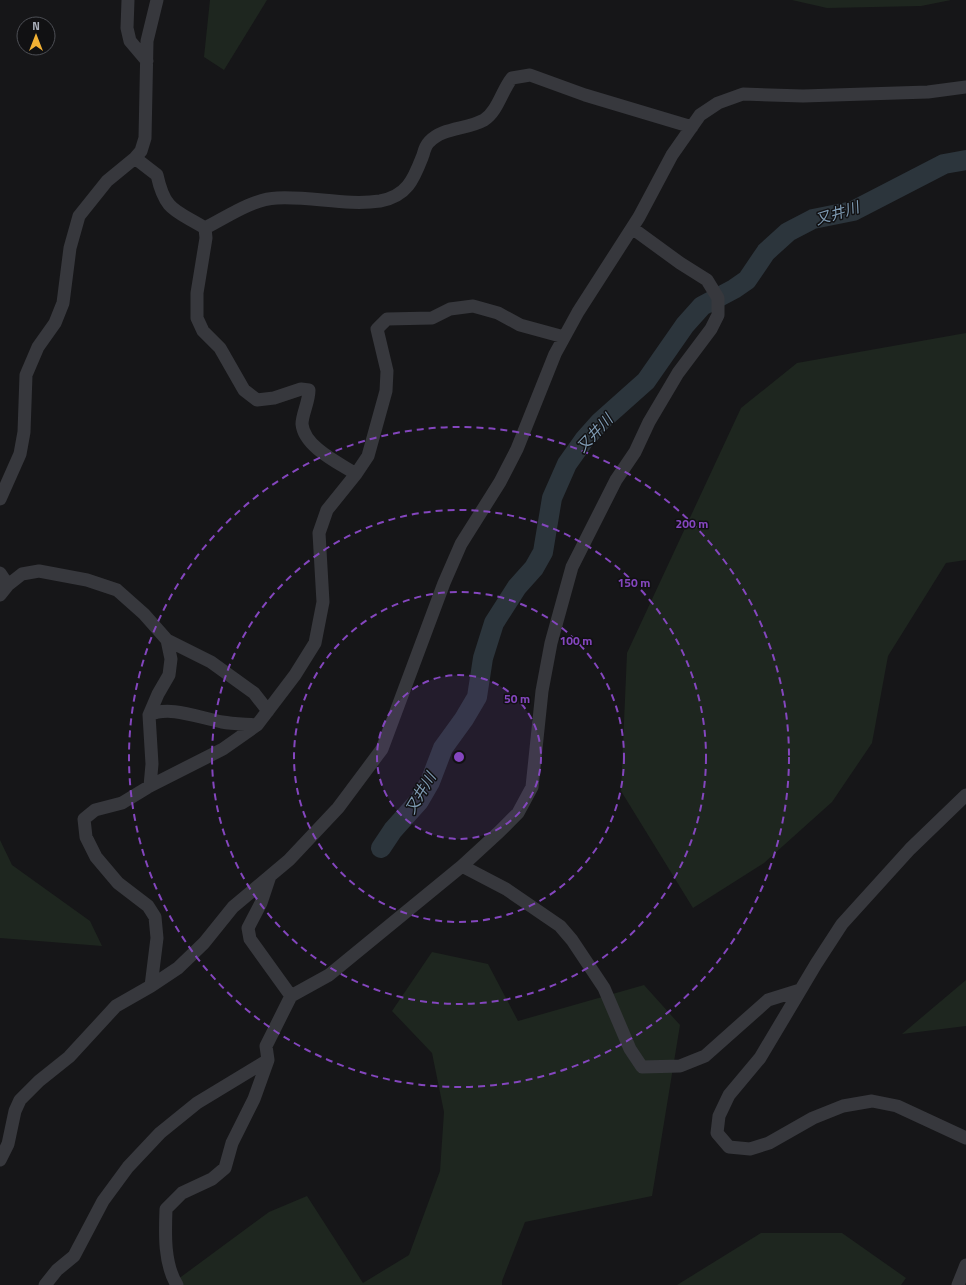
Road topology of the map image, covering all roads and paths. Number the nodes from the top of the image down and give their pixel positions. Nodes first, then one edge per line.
1 (128, 0) edge
2 (157, 0) edge
3 (147, 61) junction
4 (966, 87) edge
5 (692, 127) junction
6 (135, 158) junction
7 (205, 228) junction
8 (632, 228) junction
9 (564, 337) junction
10 (356, 474) junction
11 (0, 500) edge
12 (0, 573) edge
13 (4, 590) edge
14 (167, 640) junction
15 (268, 711) junction
16 (149, 715) junction
17 (256, 725) junction
18 (150, 786) junction
19 (966, 795) edge
20 (462, 866) junction
21 (270, 876) junction
22 (151, 986) junction
23 (800, 990) junction
24 (291, 996) junction
25 (268, 1060) junction
26 (966, 1138) edge
27 (0, 1160) edge
28 (966, 1265) edge
29 (45, 1285) edge
30 (177, 1285) edge
31 (958, 1285) edge

1 - 3 street
2 - 3 street
3 - 6 street
4 - 5 street
5 - 7 street
5 - 8 street
6 - 7 street
6 - 11 street
7 - 10 street
8 - 9 street
8 - 20 street
9 - 10 street
9 - 21 street
10 - 15 street
12 - 13 street
13 - 14 street
14 - 15 street
14 - 16 street
15 - 17 street
16 - 17 street
16 - 18 street
17 - 18 street
18 - 22 street
19 - 23 street
20 - 23 street
20 - 24 street
21 - 22 street
21 - 24 street
22 - 27 street
23 - 26 street
24 - 25 street
25 - 29 street
25 - 30 street
28 - 31 street

